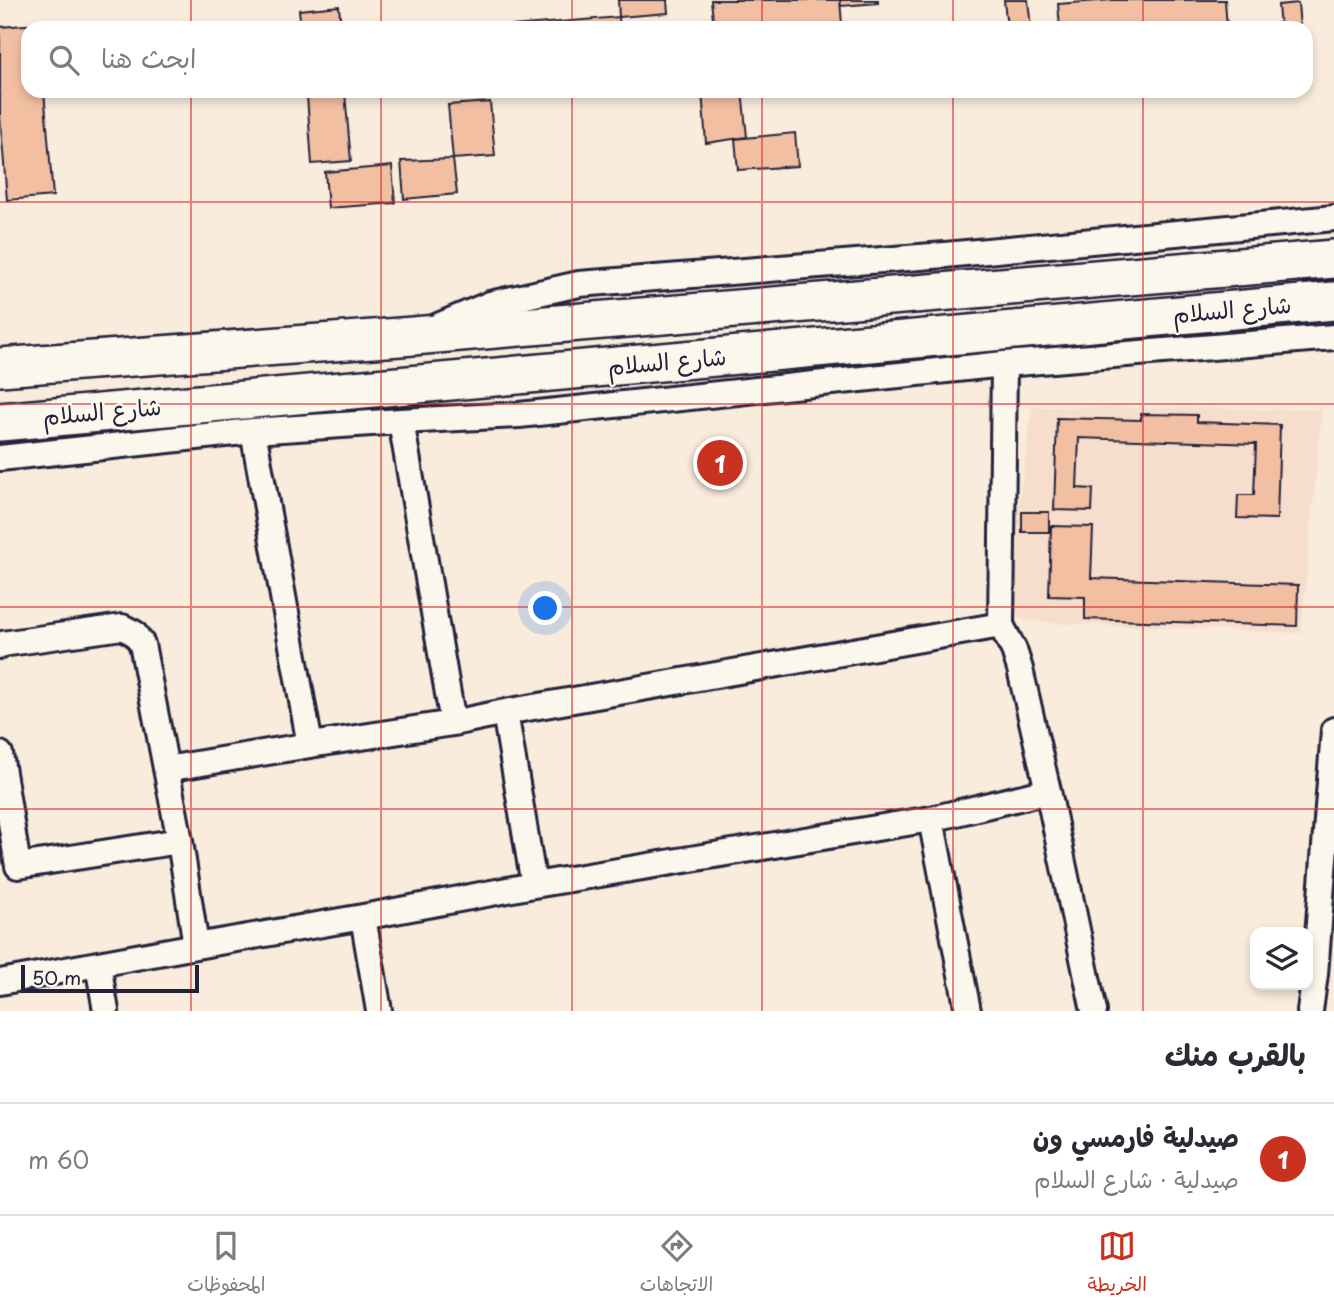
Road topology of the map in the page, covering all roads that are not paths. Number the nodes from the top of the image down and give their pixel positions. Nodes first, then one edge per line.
1 (1334, 218) edge
2 (1334, 259) edge
3 (1334, 301) edge
4 (413, 336) junction
5 (1334, 337) edge
6 (1004, 364) junction
7 (0, 367) edge
8 (401, 421) junction
9 (0, 422) edge
10 (253, 431) junction
11 (0, 457) edge
12 (1001, 625) junction
13 (0, 646) edge
14 (505, 712) junction
15 (453, 723) junction
16 (1334, 730) edge
17 (310, 745) junction
18 (0, 754) edge
19 (166, 769) junction
20 (1048, 791) junction
21 (931, 819) junction
22 (180, 841) junction
23 (9, 868) edge
24 (534, 885) junction
25 (363, 918) junction
26 (196, 946) junction
27 (98, 964) junction
28 (1325, 973) edge
29 (0, 982) edge
30 (106, 1011) edge
31 (379, 1011) edge
32 (968, 1011) edge
33 (1094, 1011) edge
34 (1310, 1011) edge

1 - 4 street
2 - 4 highway, شارع السلام
3 - 9 highway, شارع السلام
4 - 7 highway, شارع السلام
5 - 6 street
6 - 8 street
6 - 12 street
8 - 10 street
8 - 15 street
10 - 11 street
10 - 17 street
12 - 14 street
12 - 20 street
13 - 19 street
14 - 15 street
14 - 24 street
15 - 17 street
16 - 28 street
17 - 19 street
18 - 23 street
19 - 22 street
20 - 21 street
20 - 33 street
21 - 24 street
21 - 32 street
22 - 23 street
22 - 26 street
24 - 25 street
25 - 26 street
25 - 31 street
26 - 27 street
27 - 29 street
27 - 30 street
28 - 34 street

